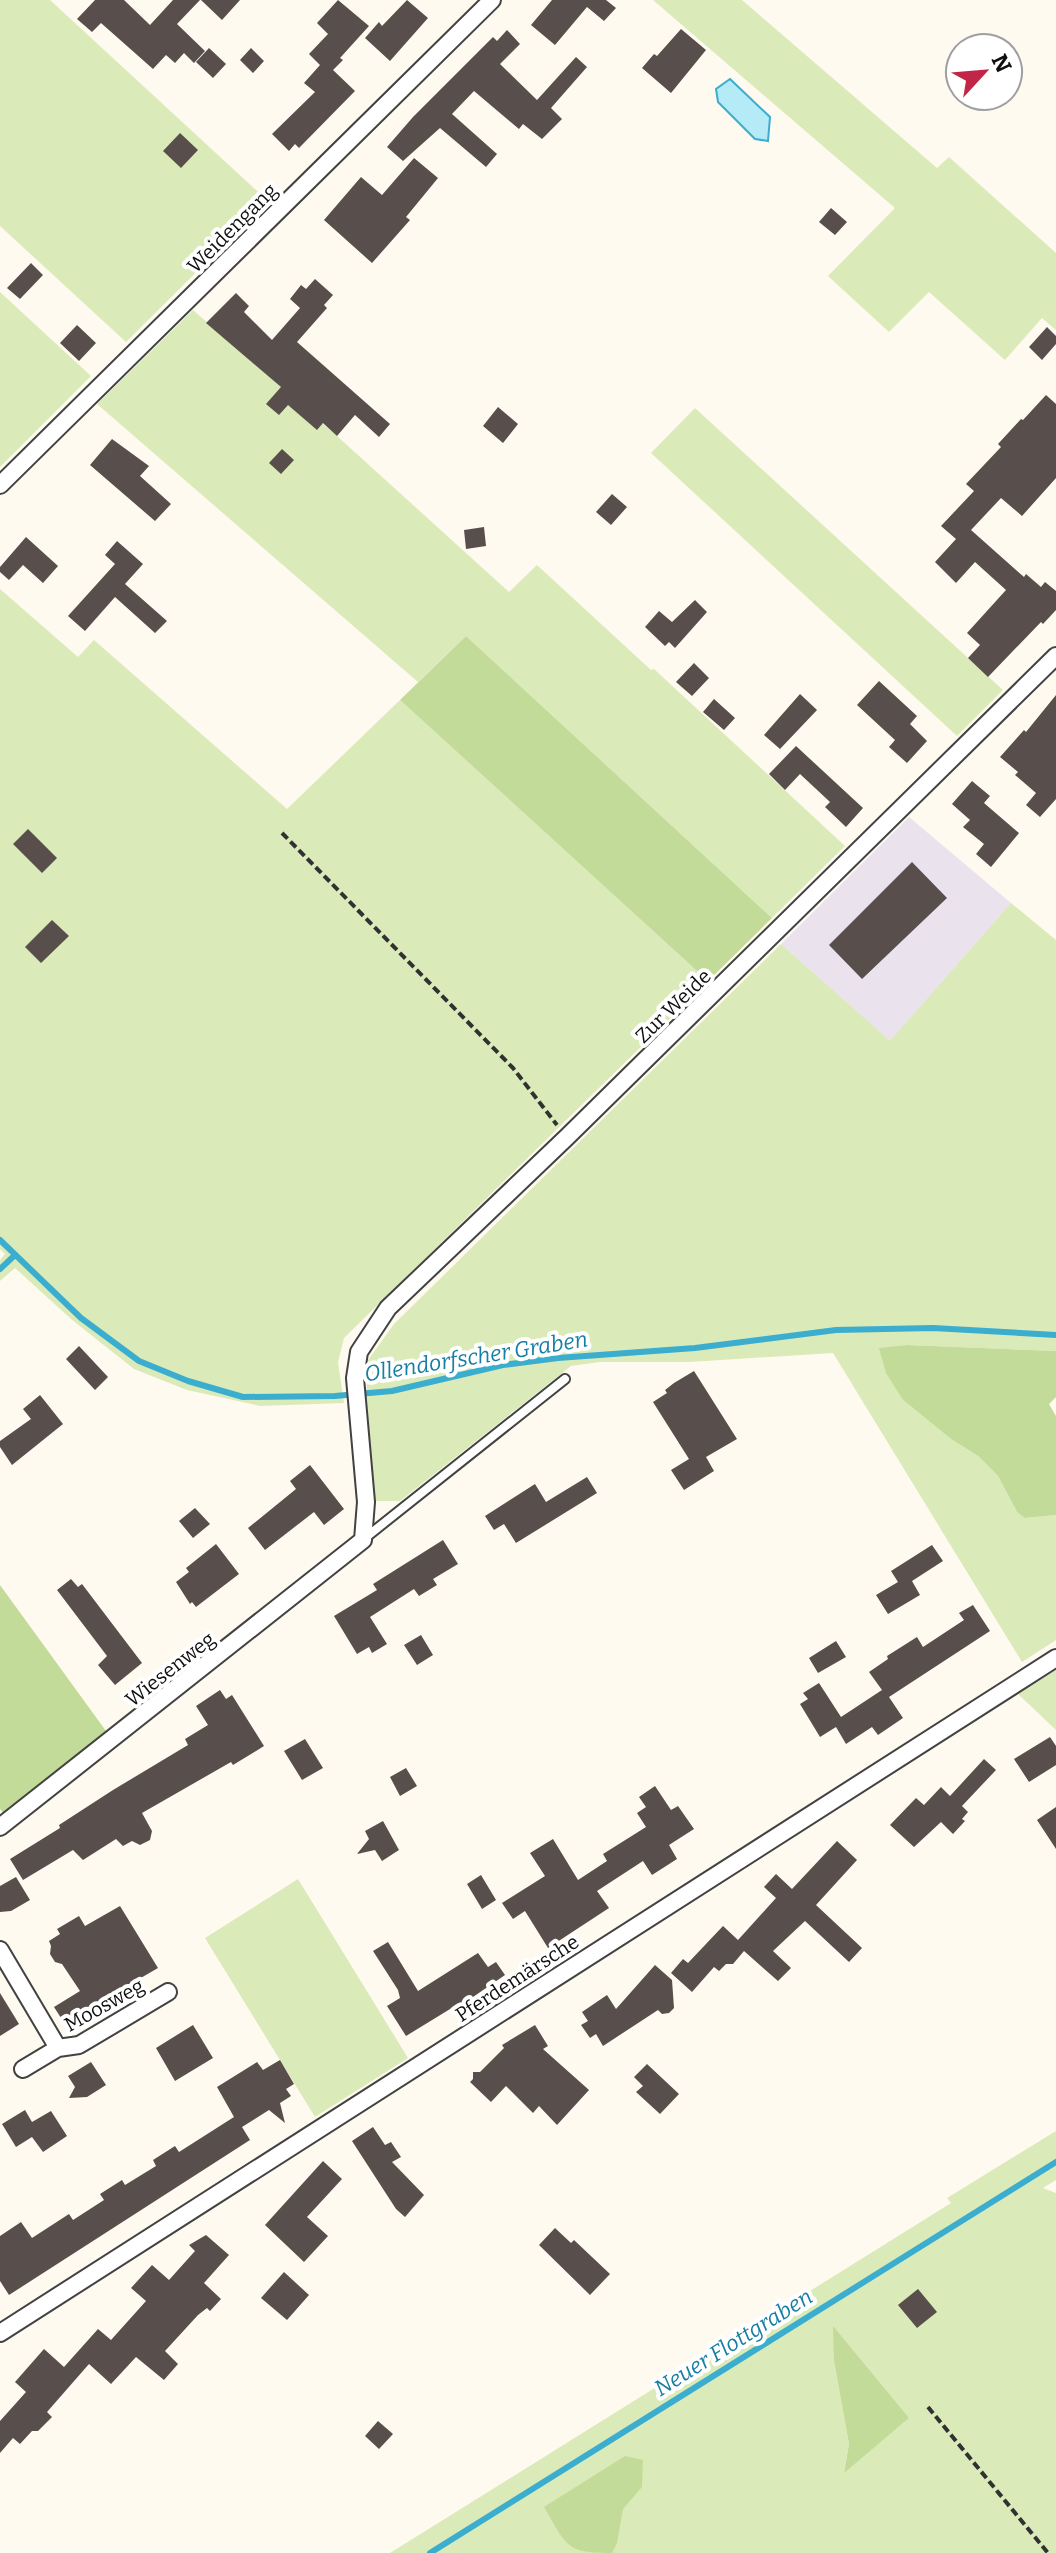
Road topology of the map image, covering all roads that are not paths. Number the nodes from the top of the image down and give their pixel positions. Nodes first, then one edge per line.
1 (492, 0) edge
2 (0, 485) edge
3 (1056, 656) edge
4 (565, 1379) dead end
5 (363, 1540) junction
6 (1056, 1658) edge
7 (0, 1827) edge
8 (0, 1950) edge
9 (168, 1992) dead end
10 (58, 2048) junction
11 (23, 2069) dead end
12 (0, 2333) edge

1 - 2 street, Weidengang
3 - 5 street, Zur Weide
4 - 5 lane, Wiesenweg
5 - 7 street, Wiesenweg
6 - 12 street, Pferdemärsche
8 - 10 street, Moosweg
9 - 10 street, Moosweg
10 - 11 street, Moosweg

